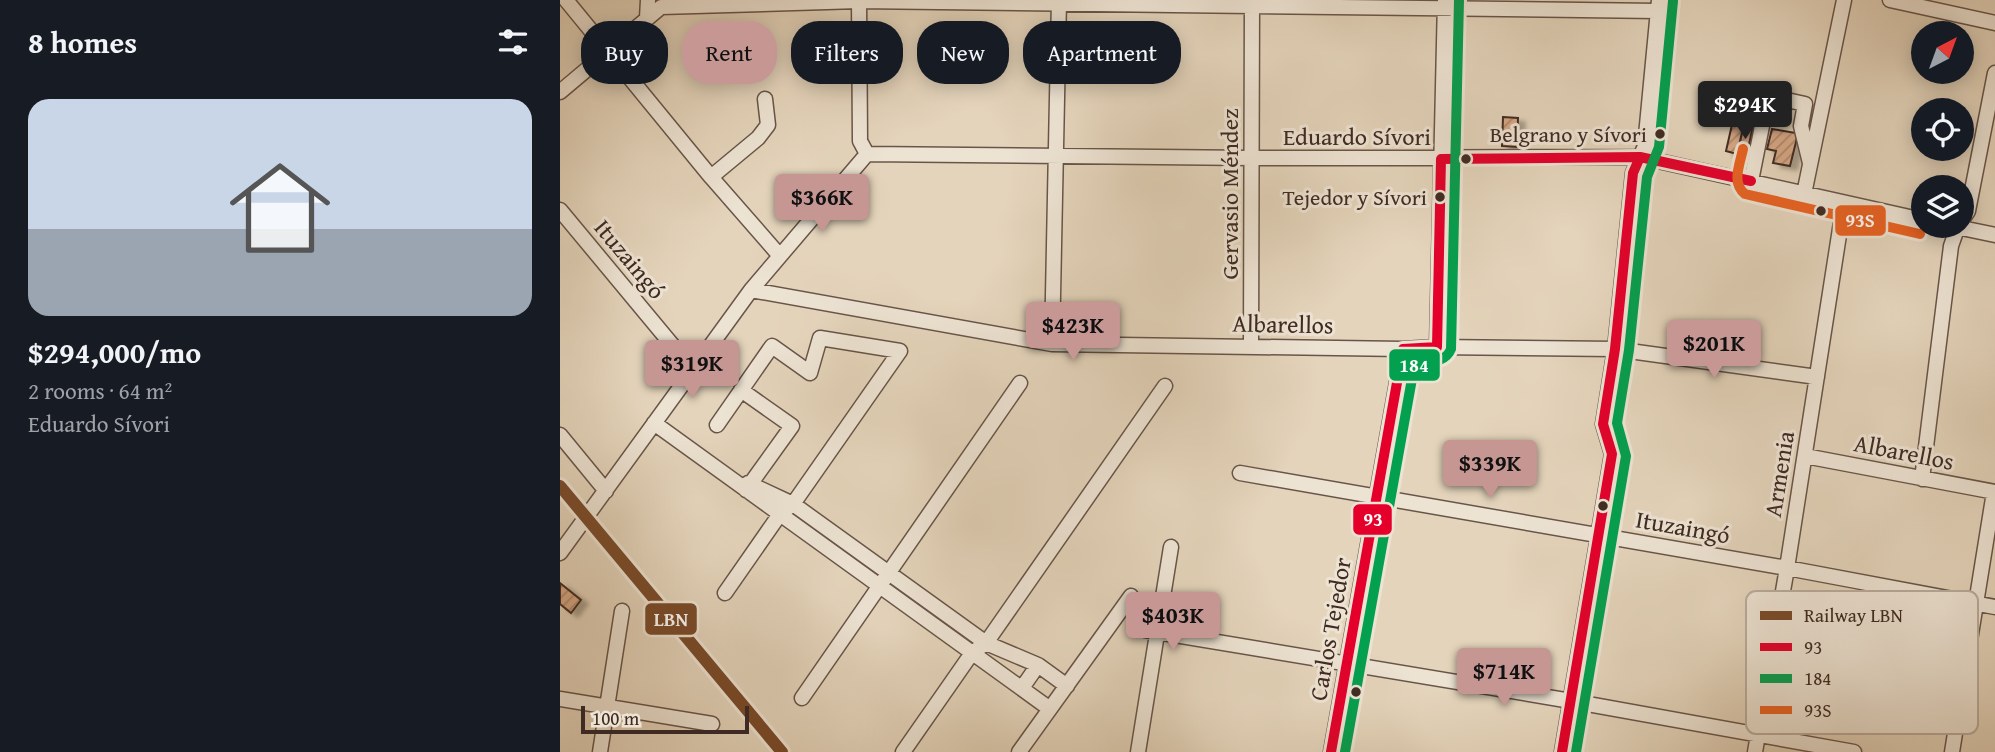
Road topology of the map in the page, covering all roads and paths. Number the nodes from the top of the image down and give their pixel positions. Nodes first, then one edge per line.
1 (566, 0) edge
2 (648, 0) edge
3 (1844, 0) edge
4 (1890, 0) edge
5 (859, 1) edge
6 (1059, 3) edge
7 (1252, 3) edge
8 (1445, 5) edge
9 (1659, 6) edge
10 (648, 18) junction
11 (583, 21) edge
12 (645, 21) edge
13 (1995, 23) edge
14 (1995, 73) edge
15 (581, 75) edge
16 (635, 84) edge
17 (560, 92) edge
18 (765, 99) dead end
19 (867, 154) junction
20 (1056, 155) junction
21 (1640, 157) junction
22 (1252, 159) junction
23 (1441, 159) junction
24 (1811, 167) junction
25 (711, 177) junction
26 (1974, 180) edge
27 (1751, 181) junction
28 (1804, 194) junction
29 (1844, 203) junction
30 (560, 210) edge
31 (1911, 217) edge
32 (1974, 229) edge
33 (1995, 235) edge
34 (1953, 238) edge
35 (780, 256) junction
36 (751, 290) junction
37 (1052, 344) junction
38 (1251, 345) junction
39 (1437, 347) junction
40 (1403, 349) junction
41 (1615, 349) junction
42 (693, 369) junction
43 (1817, 377) junction
44 (1020, 383) dead end
45 (1165, 386) dead end
46 (741, 390) junction
47 (717, 425) dead end
48 (659, 427) junction
49 (560, 435) edge
50 (1805, 456) junction
51 (1240, 473) dead end
52 (1922, 479) junction
53 (748, 487) junction
54 (606, 491) junction
55 (1995, 492) edge
56 (1376, 498) junction
57 (793, 504) junction
58 (780, 514) junction
59 (1598, 536) junction
60 (1171, 547) dead end
61 (560, 553) edge
62 (1787, 568) junction
63 (888, 573) junction
64 (880, 586) junction
65 (1783, 591) edge
66 (1911, 591) edge
67 (1977, 591) edge
68 (725, 593) dead end
69 (1131, 596) dead end
70 (622, 611) dead end
71 (1151, 632) junction
72 (986, 643) junction
73 (972, 653) junction
74 (1038, 665) junction
75 (1347, 665) junction
76 (1067, 686) junction
77 (1022, 688) junction
78 (802, 698) dead end
79 (560, 699) edge
80 (1571, 701) junction
81 (608, 707) junction
82 (1050, 709) junction
83 (712, 723) dead end
84 (1746, 733) edge
85 (1752, 734) edge
86 (1955, 734) edge
87 (1758, 735) junction
88 (600, 752) edge
89 (903, 752) edge
90 (1019, 752) edge
91 (1138, 752) edge
92 (1331, 752) edge
93 (1562, 752) edge
94 (1755, 752) edge
95 (1854, 752) edge
96 (1952, 752) edge

1 - 11 street
2 - 10 street
3 - 24 street
4 - 13 street
5 - 6 street
5 - 10 street
5 - 19 street
6 - 7 street
6 - 20 street
7 - 8 street
7 - 22 street, Gervasio Méndez
8 - 9 street
8 - 23 street
9 - 21 street
10 - 12 street
14 - 26 street
15 - 17 street
16 - 25 street
18 - 25 street
19 - 20 street, Eduardo Sívori
19 - 35 street
20 - 22 street, Eduardo Sívori
20 - 37 street
21 - 23 street, Eduardo Sívori
21 - 27 street, Eduardo Sívori
21 - 41 street
22 - 23 street, Eduardo Sívori
22 - 38 street, Gervasio Méndez
23 - 39 street
24 - 27 street
24 - 28 street
25 - 35 street
27 - 28 street, Eduardo Sívori
28 - 29 street, Eduardo Sívori
29 - 31 street, Eduardo Sívori
29 - 43 street, Armenia
30 - 42 street, Ituzaingó
32 - 33 street
34 - 52 street
35 - 36 street
36 - 37 street, Albarellos
36 - 42 street
37 - 38 street, Albarellos
38 - 40 street, Albarellos
39 - 40 street, Albarellos
39 - 41 street, Albarellos
40 - 56 street, Carlos Tejedor
41 - 43 street, Albarellos
41 - 59 street
42 - 48 street
43 - 50 street, Armenia
44 - 63 street
45 - 72 street
46 - 47 street
46 - 53 street
46 - 57 street
48 - 53 street
48 - 54 street
49 - 54 street
50 - 52 street, Albarellos
50 - 62 street, Armenia
51 - 56 street, Ituzaingó
52 - 55 street, Albarellos
53 - 57 street
53 - 58 street
54 - 61 street
55 - 67 street
56 - 59 street, Ituzaingó
56 - 75 street, Carlos Tejedor
57 - 58 street
57 - 63 street
58 - 64 street
58 - 68 street
59 - 62 street, Ituzaingó
59 - 80 street
60 - 71 street
62 - 65 street, Armenia
62 - 66 street, Ituzaingó
63 - 64 street
63 - 72 street
64 - 73 street
64 - 78 street
69 - 76 street
70 - 81 street
71 - 75 street
71 - 91 street
72 - 73 street
72 - 74 street
73 - 77 street
73 - 89 street
74 - 76 street
74 - 77 street
75 - 80 street
75 - 92 street, Carlos Tejedor
76 - 82 street
77 - 82 street
79 - 81 street
80 - 84 street
80 - 93 street
81 - 83 street
81 - 88 street
82 - 90 street
85 - 87 street
86 - 96 street
87 - 94 street, Armenia
87 - 95 street

